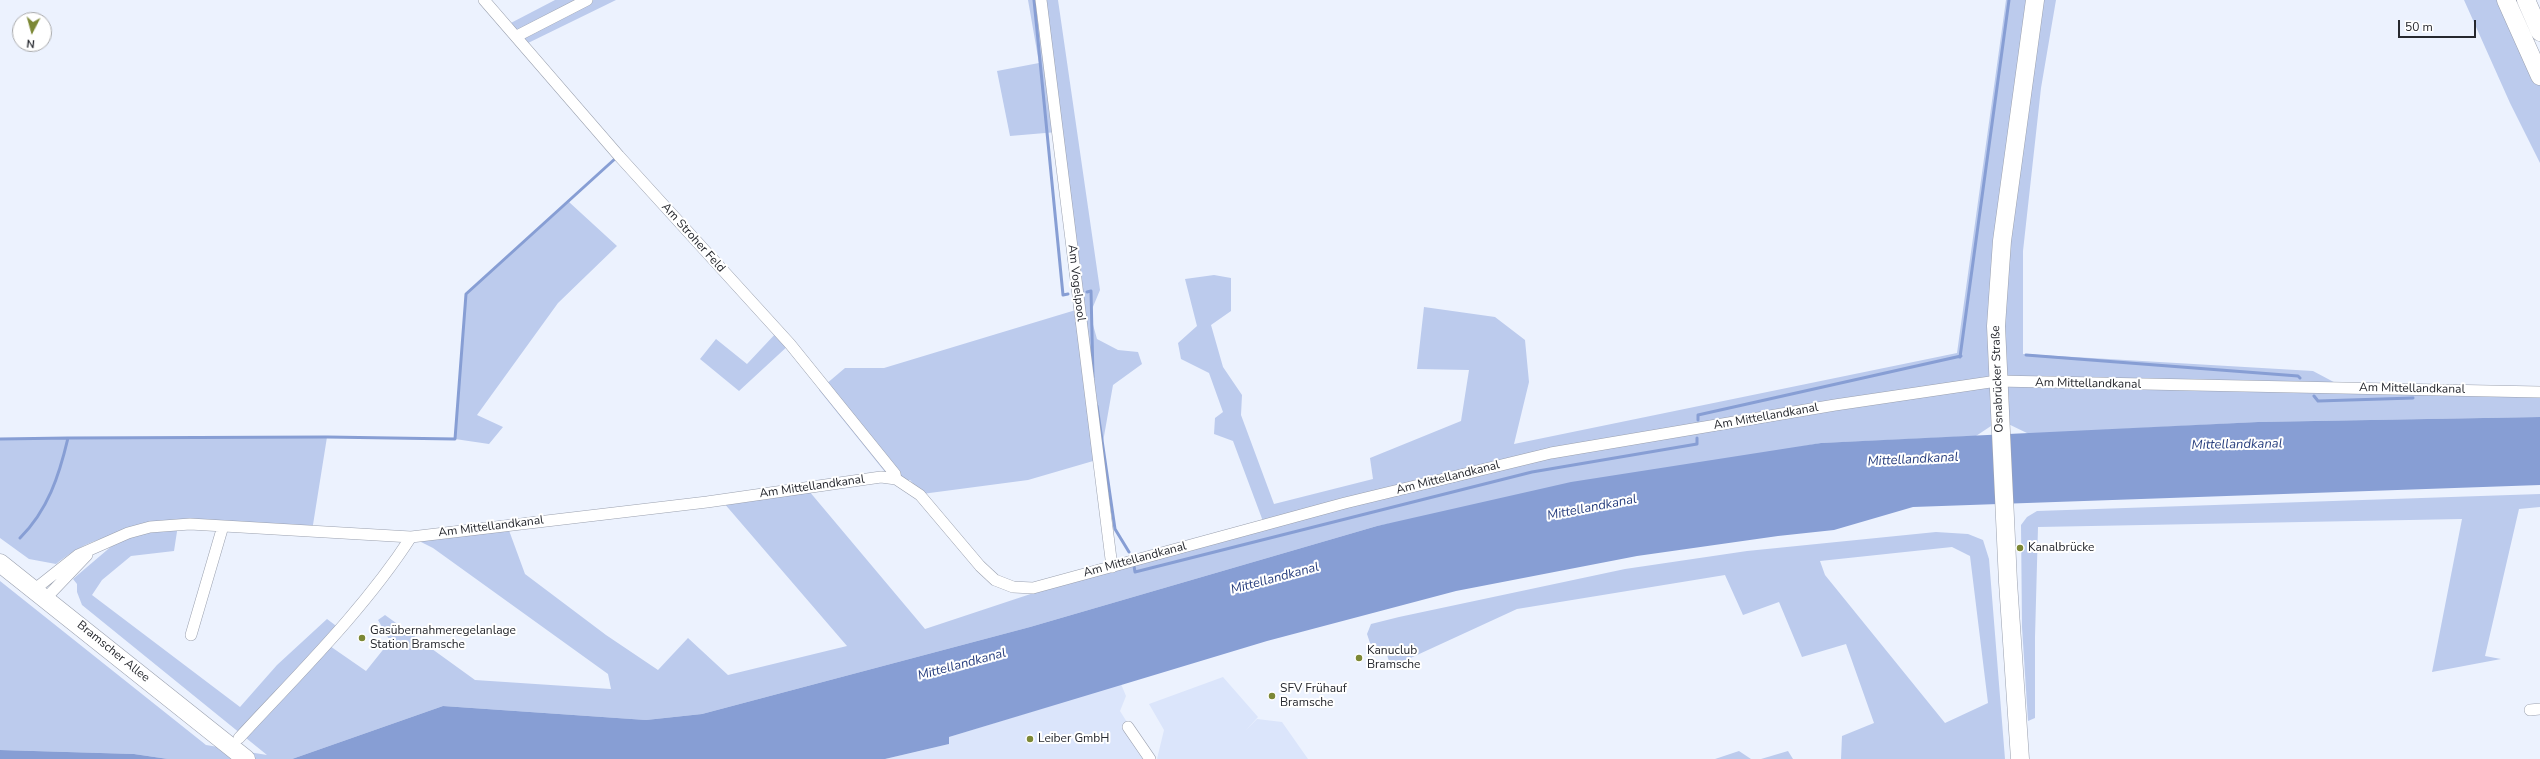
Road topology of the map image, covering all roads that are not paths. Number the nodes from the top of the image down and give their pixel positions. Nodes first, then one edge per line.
1 (484, 0) edge
2 (587, 0) edge
3 (1041, 0) edge
4 (2035, 0) edge
5 (2506, 0) edge
6 (2526, 0) edge
7 (2540, 32) edge
8 (517, 36) junction
9 (2540, 76) edge
10 (1997, 382) junction
11 (2540, 392) edge
12 (896, 479) junction
13 (223, 526) junction
14 (411, 537) junction
15 (0, 563) edge
16 (1112, 567) junction
17 (40, 593) junction
18 (191, 634) dead end
19 (1128, 727) dead end
20 (232, 740) junction
21 (246, 759) edge
22 (1150, 759) edge
23 (2020, 759) edge

1 - 8 street, Am Stroher Feld
2 - 8 street
3 - 16 street, Am Vogelpool
4 - 10 main road, Osnabrücker Straße
5 - 9 main road
6 - 7 main road
8 - 12 street, Am Stroher Feld
10 - 11 street, Am Mittellandkanal
10 - 16 street, Am Mittellandkanal
10 - 23 main road, Osnabrücker Straße
12 - 14 street, Am Mittellandkanal
12 - 16 street, Am Mittellandkanal
13 - 14 street, Am Mittellandkanal
13 - 17 street, Am Mittellandkanal
13 - 18 street
14 - 20 street
15 - 17 main road, Bramscher Allee
17 - 20 main road, Bramscher Allee
19 - 22 street
20 - 21 main road, Bramscher Allee

